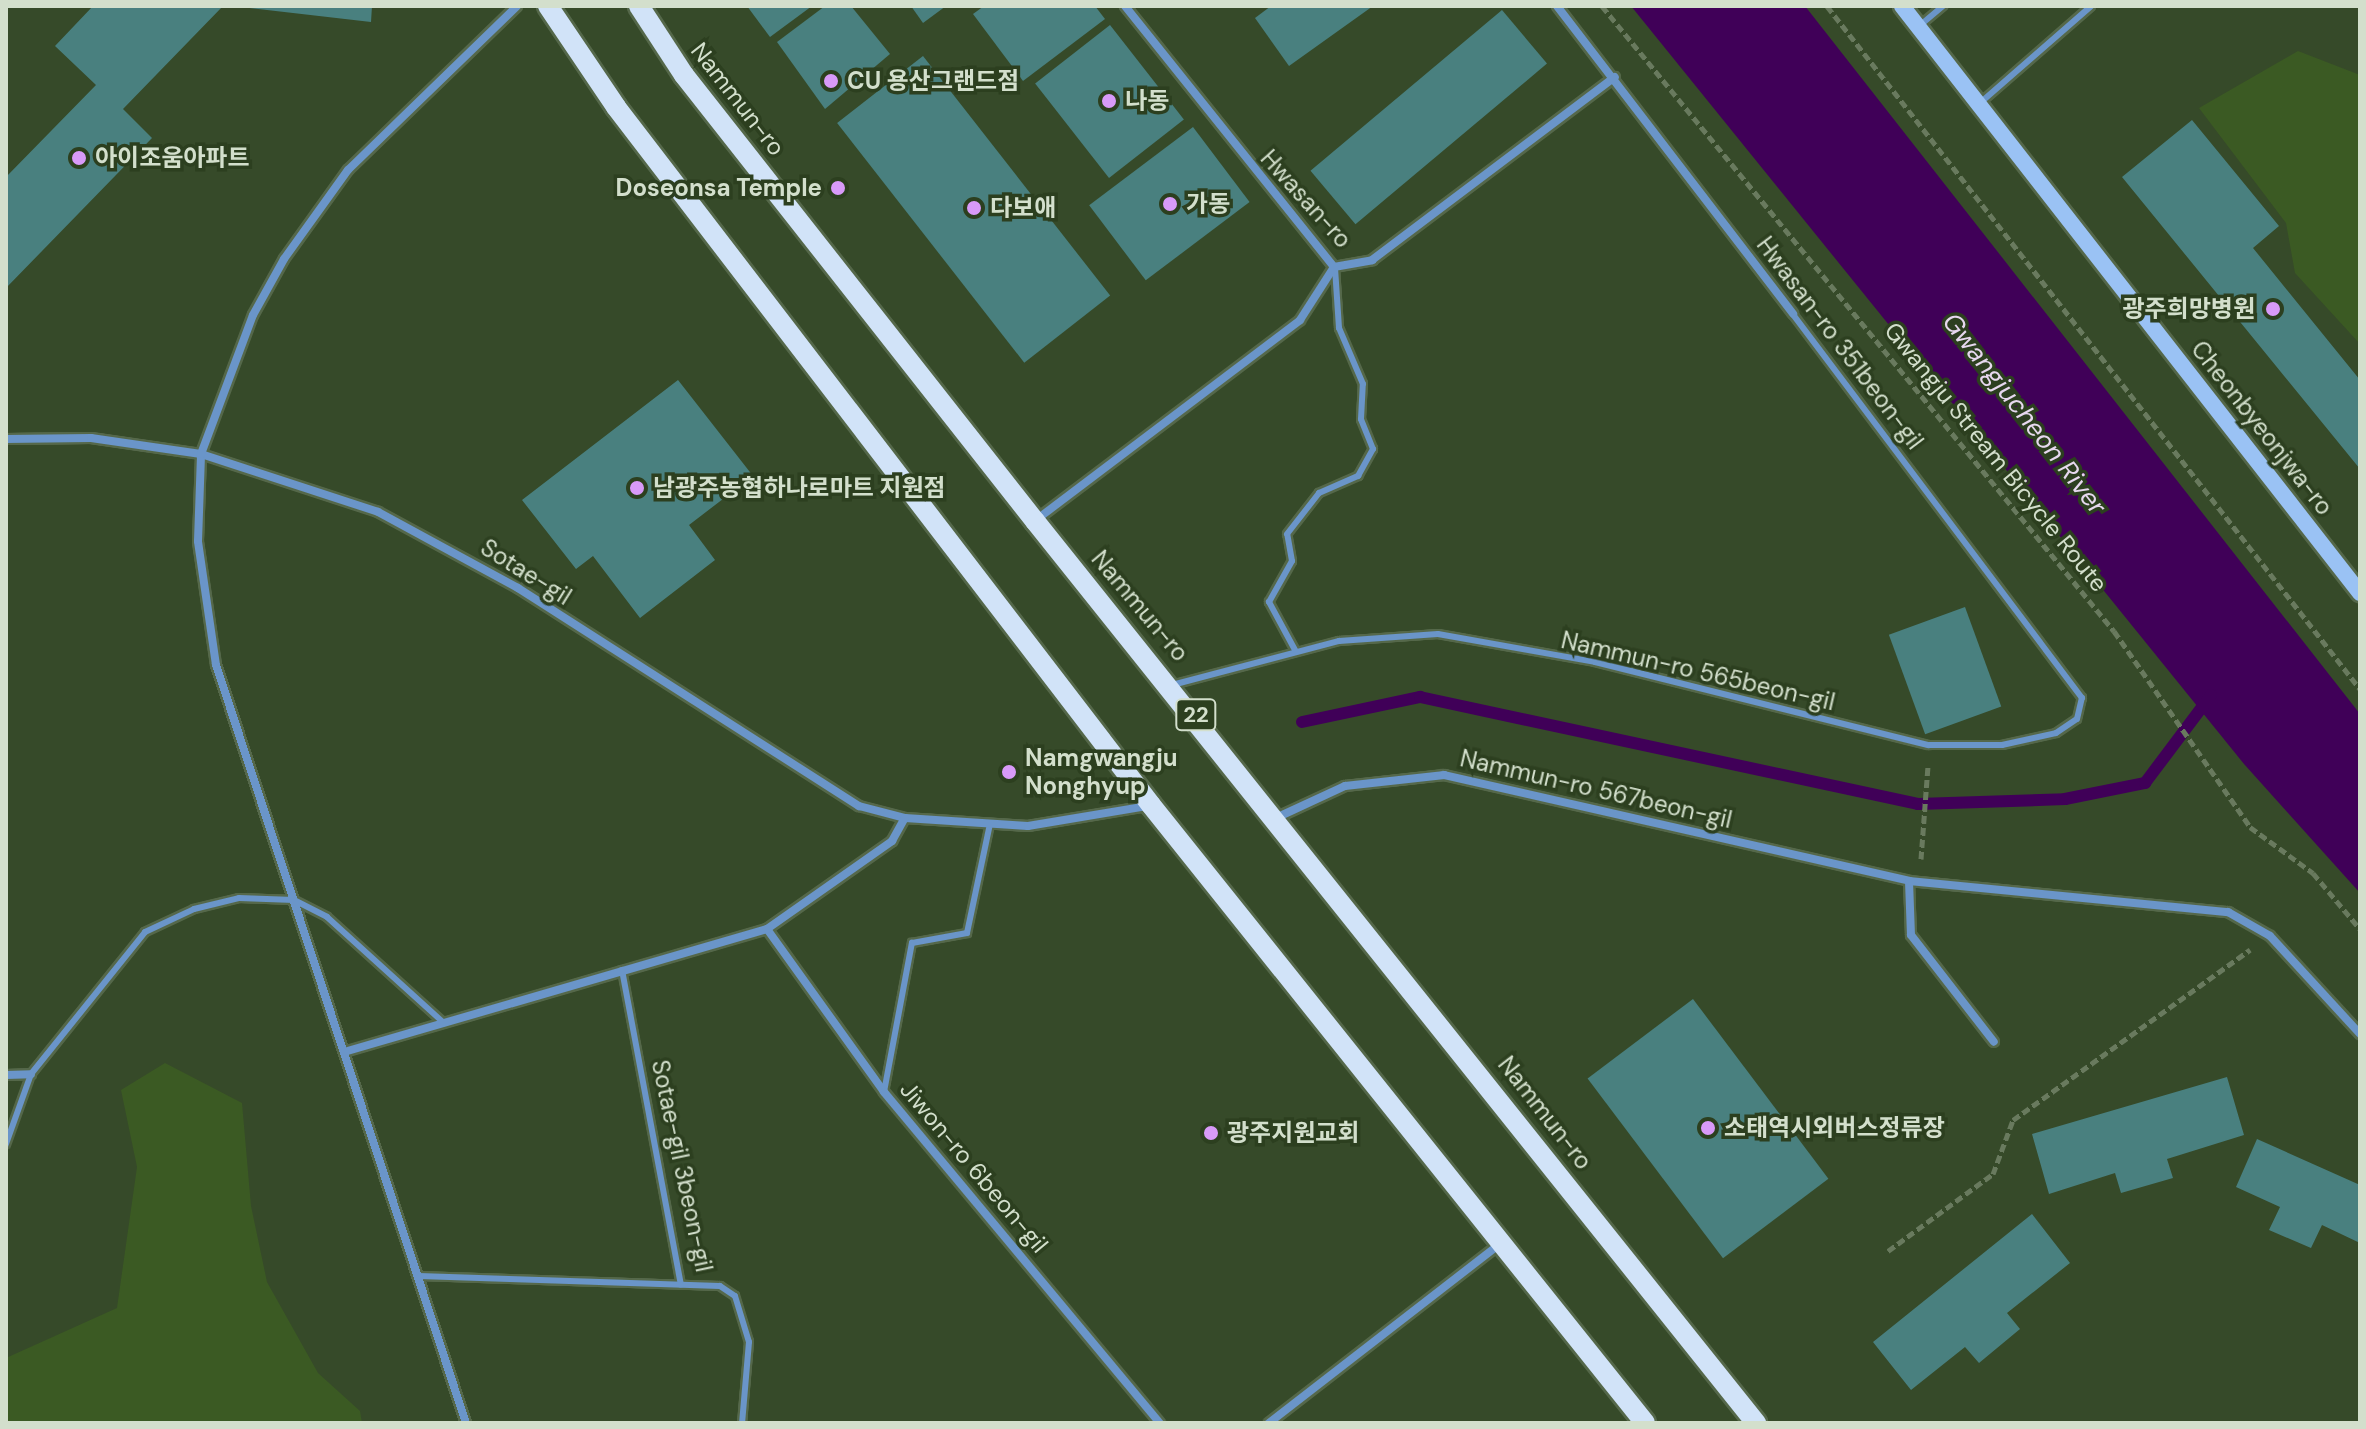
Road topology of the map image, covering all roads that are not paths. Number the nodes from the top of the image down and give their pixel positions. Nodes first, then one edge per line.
1 (517, 6) edge
2 (548, 6) edge
3 (639, 6) edge
4 (1125, 6) edge
5 (1557, 6) edge
6 (1902, 6) edge
7 (1943, 6) edge
8 (2091, 6) edge
9 (1918, 27) junction
10 (1615, 77) junction
11 (1980, 103) junction
12 (1334, 267) junction
13 (1793, 314) joint
14 (6, 439) edge
15 (201, 454) junction
16 (1035, 521) junction
17 (2360, 593) edge
18 (1295, 650) junction
19 (1172, 685) junction
20 (2080, 709) joint
21 (1151, 805) junction
22 (1278, 817) junction
23 (905, 818) junction
24 (990, 824) junction
25 (1909, 881) junction
26 (294, 900) junction
27 (767, 929) junction
28 (622, 970) junction
29 (444, 1023) junction
30 (2360, 1034) edge
31 (1994, 1042) dead end
32 (344, 1052) junction
33 (31, 1074) junction
34 (6, 1075) edge
35 (884, 1092) junction
36 (6, 1144) edge
37 (1501, 1243) junction
38 (419, 1276) junction
39 (681, 1285) junction
40 (466, 1423) edge
41 (742, 1423) edge
42 (1160, 1423) edge
43 (1269, 1423) edge
44 (1645, 1423) edge
45 (1756, 1423) edge

1 - 15 street
2 - 21 main road
3 - 16 main road, Nammun-ro / 22
4 - 12 street, Hwasan-ro
5 - 10 street, Hwasan-ro 351beon-gil
6 - 9 main road, Cheonbyeonjwa-ro
7 - 9 lane
8 - 11 lane
9 - 11 main road, Cheonbyeonjwa-ro
10 - 12 street, Hwasan-ro
10 - 13 street, Hwasan-ro 351beon-gil
11 - 17 main road, Cheonbyeonjwa-ro
12 - 16 street
12 - 18 lane
13 - 20 lane, Hwasan-ro 351beon-gil
14 - 15 street, Sotae-gil
15 - 23 street, Sotae-gil
15 - 26 street
16 - 19 main road, Nammun-ro / 22
18 - 19 lane, Nammun-ro 565beon-gil
18 - 20 lane, Nammun-ro 565beon-gil
19 - 22 main road, Nammun-ro / 22
21 - 24 street, Sotae-gil
21 - 37 main road
22 - 25 street, Nammun-ro 567beon-gil
22 - 45 main road, Nammun-ro / 22
23 - 24 street, Sotae-gil
23 - 27 street
24 - 35 lane
25 - 30 street, Nammun-ro 567beon-gil
25 - 31 street
26 - 29 lane
26 - 32 street
26 - 33 lane
27 - 28 street
27 - 35 street, Jiwon-ro 6beon-gil
28 - 29 street
28 - 39 lane, Sotae-gil 3beon-gil
29 - 32 street
32 - 38 street
33 - 34 street
33 - 36 lane
35 - 42 street, Jiwon-ro 6beon-gil
37 - 43 street
37 - 44 main road
38 - 39 lane
38 - 40 street
39 - 41 lane, Sotae-gil 3beon-gil

